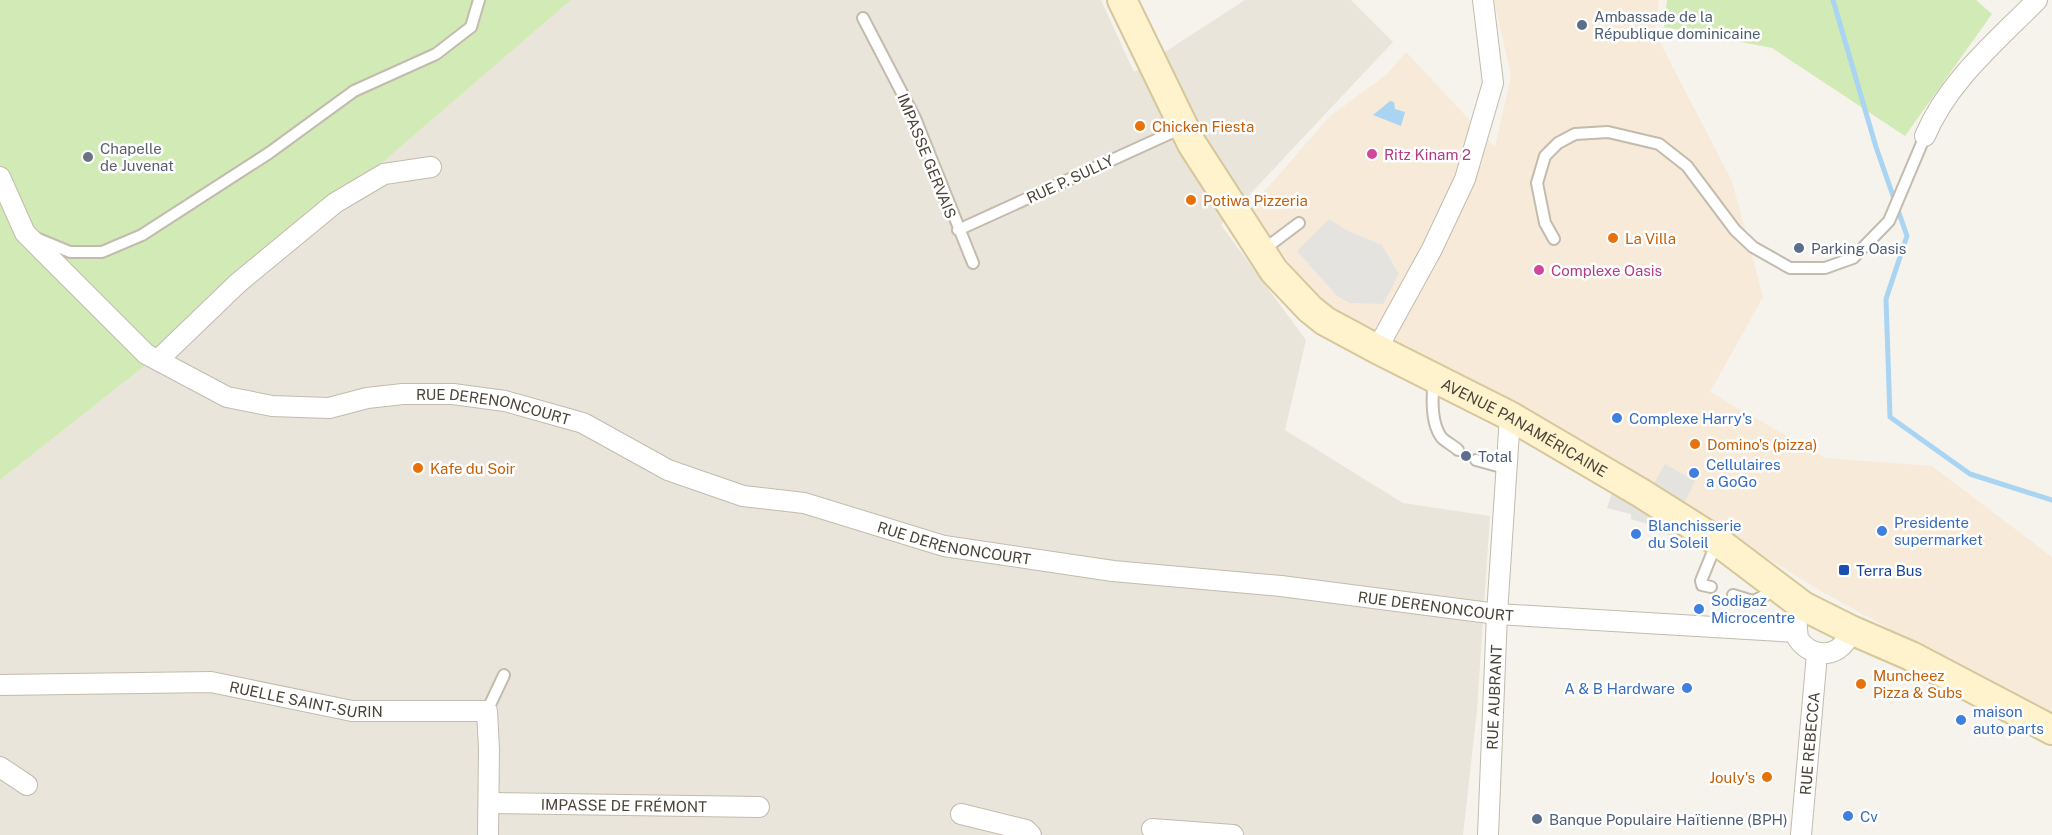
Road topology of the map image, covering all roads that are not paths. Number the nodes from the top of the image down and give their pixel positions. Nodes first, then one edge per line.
1 (479, 0) edge
2 (1122, 0) edge
3 (1484, 0) edge
4 (2037, 0) edge
5 (862, 18) dead end
6 (1183, 128) junction
7 (1925, 136) joint
8 (431, 167) dead end
9 (0, 177) edge
10 (1299, 223) dead end
11 (958, 231) junction
12 (25, 233) junction
13 (1554, 239) dead end
14 (1261, 251) junction
15 (972, 263) dead end
16 (1377, 349) junction
17 (153, 356) junction
18 (1434, 378) junction
19 (1510, 416) junction
20 (1458, 450) dead end
21 (1476, 460) dead end
22 (1505, 468) junction
23 (1717, 541) junction
24 (1712, 587) dead end
25 (1780, 589) junction
26 (1733, 595) dead end
27 (1497, 614) junction
28 (1799, 619) junction
29 (1851, 630) junction
30 (1817, 654) junction
31 (504, 675) dead end
32 (0, 685) edge
33 (487, 711) junction
34 (2052, 730) edge
35 (0, 766) edge
36 (27, 785) dead end
37 (489, 802) junction
38 (759, 807) dead end
39 (961, 814) dead end
40 (1152, 829) dead end
41 (488, 835) edge
42 (1032, 835) edge
43 (1233, 835) edge
44 (1488, 835) edge
45 (1801, 835) edge

1 - 12 lane
2 - 6 main road, AVENUE PANAMÉRICAINE
3 - 16 street
4 - 7 street
5 - 11 lane, IMPASSE GERVAIS
6 - 11 lane, RUE P. SULLY
6 - 14 main road, AVENUE PANAMÉRICAINE
7 - 13 lane
8 - 17 street
9 - 12 street
10 - 14 lane
11 - 15 lane, IMPASSE GERVAIS
12 - 17 street, RUE DERENONCOURT
14 - 16 main road, AVENUE PANAMÉRICAINE
16 - 18 main road, AVENUE PANAMÉRICAINE
17 - 27 street, RUE DERENONCOURT
18 - 19 main road, AVENUE PANAMÉRICAINE
18 - 20 lane
19 - 22 street, RUE AUBRANT
19 - 23 main road, AVENUE PANAMÉRICAINE
21 - 22 lane
22 - 27 street, RUE AUBRANT
23 - 24 lane
23 - 25 main road, AVENUE PANAMÉRICAINE
25 - 26 lane
25 - 28 main road, AVENUE PANAMÉRICAINE
27 - 28 street, RUE DERENONCOURT
27 - 44 street, RUE AUBRANT
28 - 29 main road, AVENUE PANAMÉRICAINE
28 - 30 street
29 - 30 street
29 - 34 main road, AVENUE PANAMÉRICAINE
30 - 45 street, RUE REBECCA
31 - 33 lane
32 - 33 street, RUELLE SAINT-SURIN
33 - 37 street
35 - 36 street
37 - 38 street, IMPASSE DE FRÉMONT
37 - 41 street
39 - 42 street
40 - 43 street

